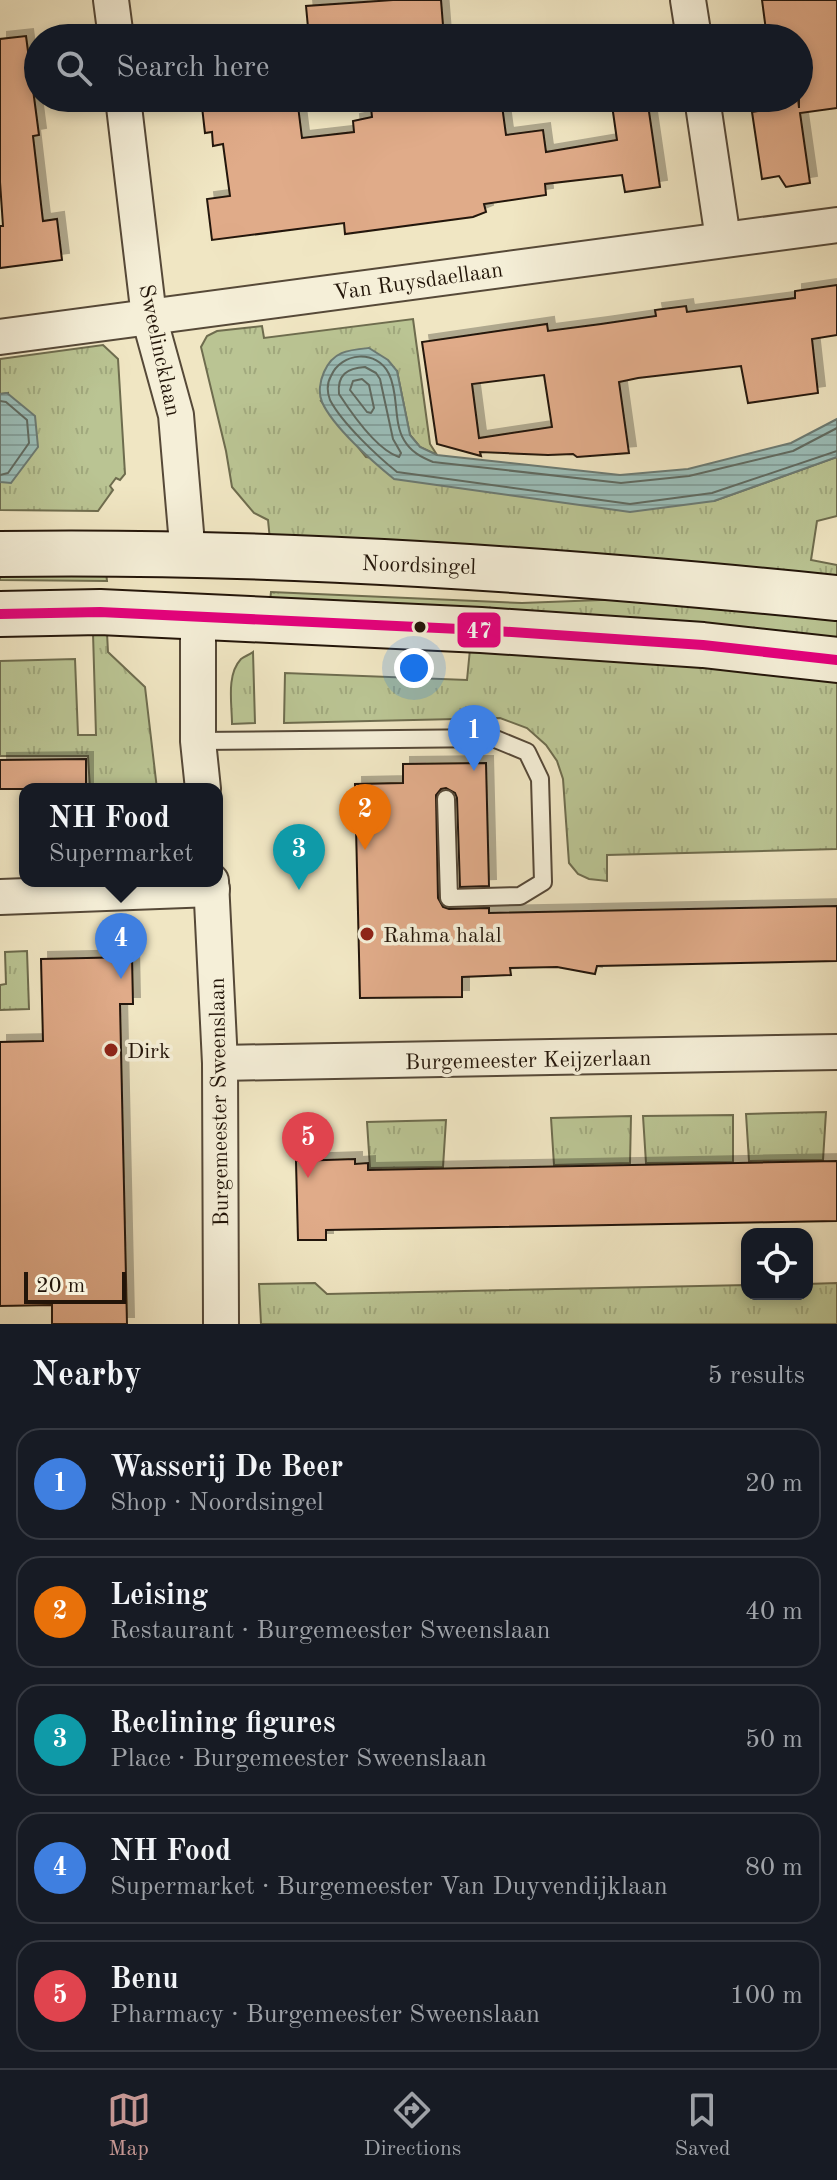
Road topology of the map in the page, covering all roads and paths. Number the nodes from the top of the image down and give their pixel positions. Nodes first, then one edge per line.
1 (111, 0) edge
2 (688, 0) edge
3 (114, 24) edge
4 (692, 24) edge
5 (125, 112) edge
6 (704, 112) edge
7 (837, 225) edge
8 (723, 239) junction
9 (149, 317) junction
10 (0, 337) edge
11 (0, 554) edge
12 (188, 556) junction
13 (837, 598) edge
14 (0, 614) edge
15 (198, 617) junction
16 (837, 660) edge
17 (198, 741) junction
18 (202, 783) edge
19 (446, 799) dead end
20 (177, 887) edge
21 (212, 887) edge
22 (0, 897) edge
23 (837, 1052) edge
24 (220, 1063) junction
25 (221, 1324) edge

1 - 3 street
2 - 4 street
5 - 9 street, Sweelincklaan
6 - 8 street
7 - 8 street, Van Ruysdaellaan
8 - 9 street, Van Ruysdaellaan
9 - 10 street, Van Ruysdaellaan
9 - 12 street, Sweelincklaan
11 - 12 main road, Noordsingel
12 - 13 main road, Noordsingel
12 - 15 main road
14 - 15 main road
15 - 16 main road
15 - 17 street
17 - 18 street
17 - 19 lane
20 - 22 street
21 - 24 street, Burgemeester Sweenslaan
23 - 24 street, Burgemeester Keijzerlaan
24 - 25 street, Burgemeester Sweenslaan

